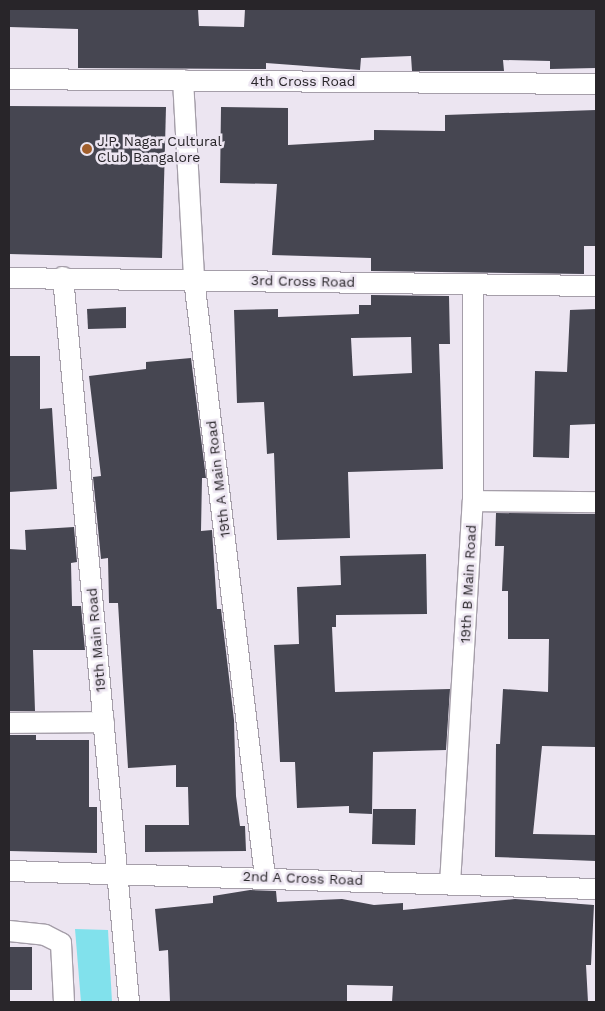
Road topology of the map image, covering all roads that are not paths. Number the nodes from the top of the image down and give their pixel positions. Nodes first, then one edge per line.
1 (9, 79) edge
2 (183, 80) junction
3 (596, 84) edge
4 (63, 277) junction
5 (9, 278) edge
6 (194, 279) junction
7 (473, 284) junction
8 (596, 286) edge
9 (473, 501) junction
10 (596, 502) edge
11 (104, 722) junction
12 (9, 723) edge
13 (9, 871) edge
14 (118, 871) junction
15 (265, 877) junction
16 (450, 884) junction
17 (596, 889) edge
18 (9, 931) edge
19 (64, 1002) edge
20 (129, 1002) edge

1 - 2 street, 4th Cross Road
2 - 3 street, 4th Cross Road
2 - 6 street, 19th A Main Road
4 - 5 street, 3rd Cross Road
4 - 6 street, 3rd Cross Road
4 - 11 street, 19th Main Road
6 - 7 street, 3rd Cross Road
6 - 15 street, 19th A Main Road
7 - 8 street, 3rd Cross Road
7 - 9 street, 19th B Main Road
9 - 10 street
9 - 16 street, 19th B Main Road
11 - 12 street
11 - 14 street, 19th Main Road
13 - 14 street, 2nd A Cross Road
14 - 15 street, 2nd A Cross Road
14 - 20 street, 19th Main Road
15 - 16 street, 2nd A Cross Road
16 - 17 street, 2nd A Cross Road
18 - 19 street

